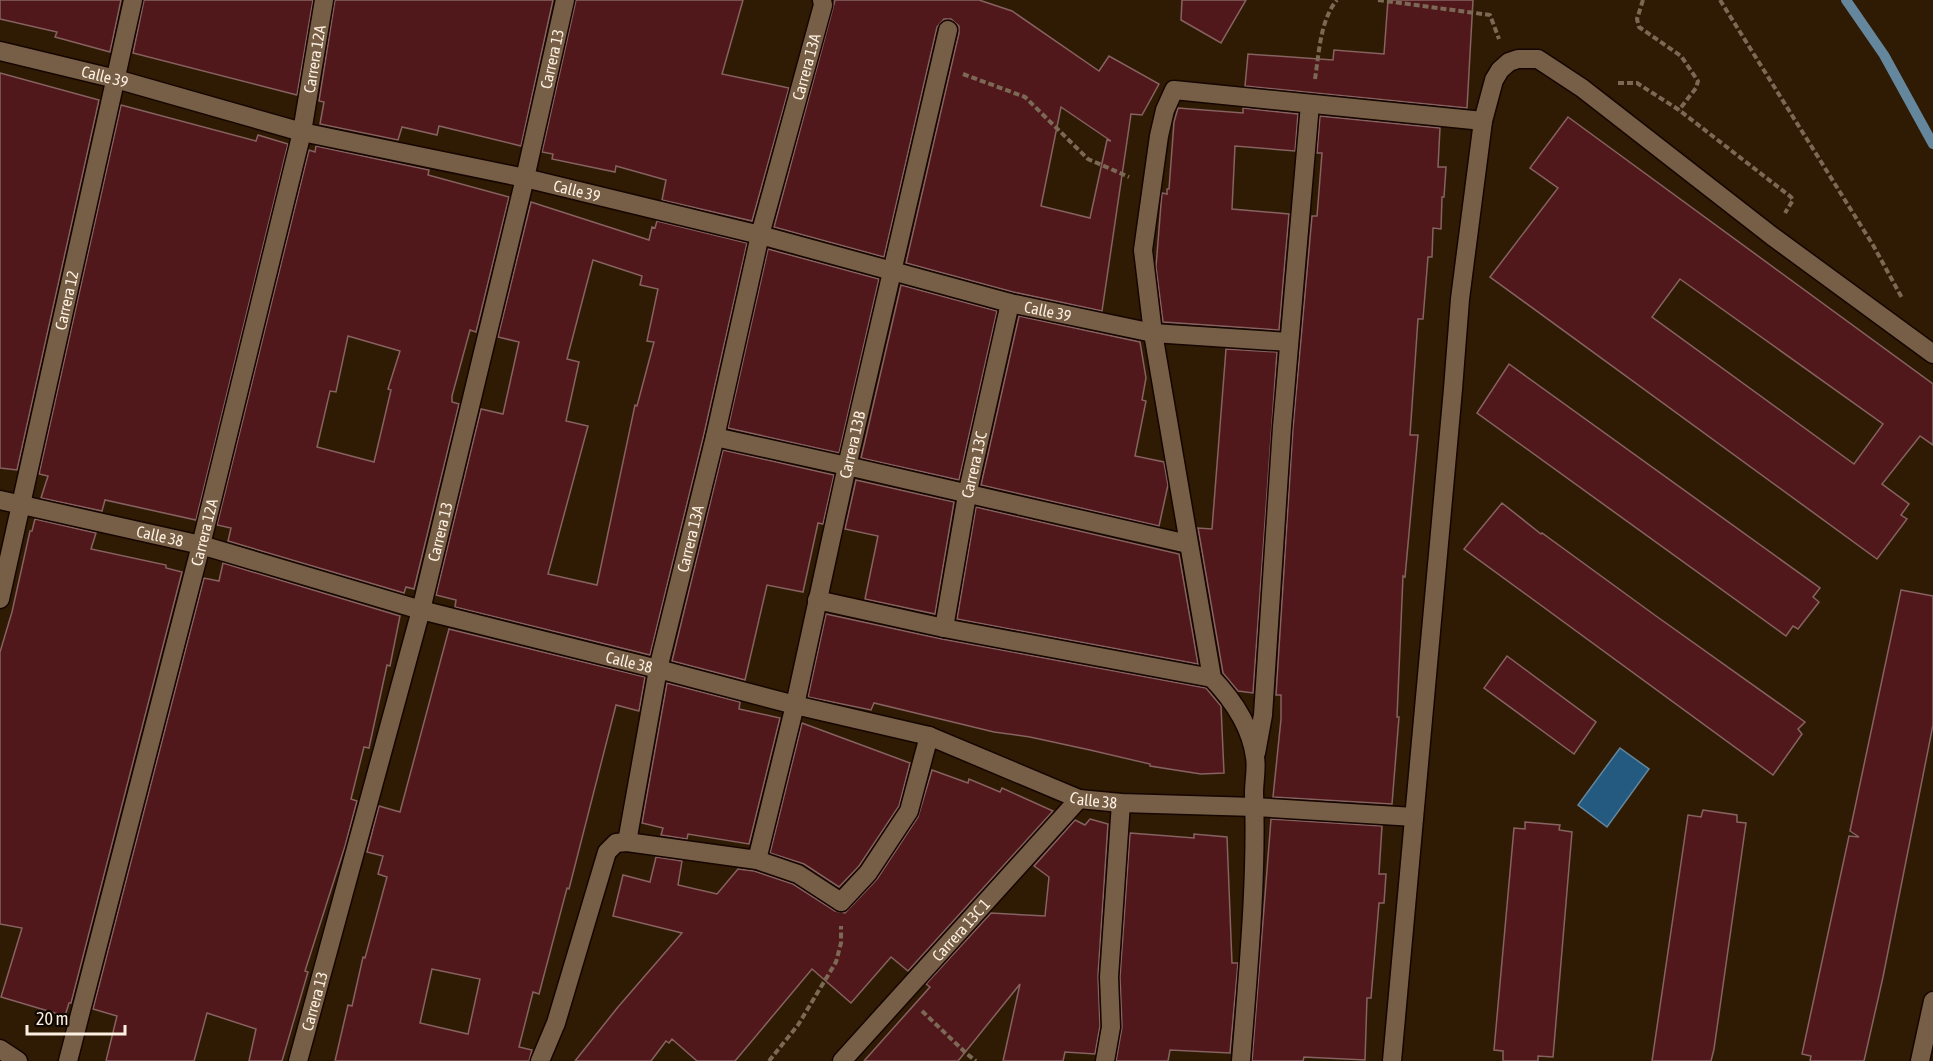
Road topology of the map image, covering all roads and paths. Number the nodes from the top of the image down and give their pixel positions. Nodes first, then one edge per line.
1 (133, 0) edge
2 (324, 0) edge
3 (565, 0) edge
4 (822, 0) edge
5 (1337, 0) edge
6 (1378, 0) edge
7 (1643, 0) edge
8 (1720, 0) edge
9 (948, 30) dead end
10 (0, 51) edge
11 (1509, 62) junction
12 (939, 67) junction
13 (116, 79) junction
14 (1582, 88) junction
15 (1310, 104) junction
16 (1678, 110) junction
17 (1483, 121) junction
18 (302, 132) junction
19 (525, 178) junction
20 (1152, 186) junction
21 (1782, 218) dead end
22 (760, 235) junction
23 (891, 270) junction
24 (1897, 300) dead end
25 (1010, 303) junction
26 (1153, 333) junction
27 (1289, 342) junction
28 (1933, 354) edge
29 (715, 437) junction
30 (847, 466) junction
31 (967, 495) junction
32 (0, 500) edge
33 (21, 505) junction
34 (1188, 544) junction
35 (201, 545) junction
36 (0, 599) edge
37 (817, 600) junction
38 (421, 610) junction
39 (944, 628) junction
40 (658, 669) junction
41 (1212, 678) junction
42 (795, 705) junction
43 (929, 736) junction
44 (1255, 757) junction
45 (1079, 799) junction
46 (1121, 803) junction
47 (1256, 807) junction
48 (1414, 817) junction
49 (627, 842) junction
50 (757, 860) junction
51 (841, 902) junction
52 (903, 993) junction
53 (1933, 1001) edge
54 (0, 1049) edge
55 (18, 1061) edge
56 (68, 1061) edge
57 (298, 1061) edge
58 (540, 1061) edge
59 (769, 1061) edge
60 (842, 1061) edge
61 (976, 1061) edge
62 (1105, 1061) edge
63 (1241, 1061) edge
64 (1392, 1061) edge
65 (1920, 1061) edge

1 - 13 street, Carrera 12
2 - 18 street, Carrera 12A
3 - 19 street, Carrera 13
4 - 22 street, Carrera 13A
5 - 15 path
6 - 11 path
7 - 16 path
8 - 24 path
9 - 12 street, Carrera 13B
10 - 13 street, Calle 39
11 - 14 street
11 - 17 street
12 - 20 path
12 - 23 street, Carrera 13B
13 - 18 street, Calle 39
13 - 33 street, Carrera 12
14 - 16 path
14 - 28 street
15 - 17 street
15 - 20 street
15 - 27 street
16 - 21 path
17 - 48 street
18 - 19 street, Calle 39
18 - 35 street, Carrera 12A
19 - 22 street, Calle 39
19 - 38 street, Carrera 13
20 - 26 street
22 - 23 street, Calle 39
22 - 29 street, Carrera 13A
23 - 25 street, Calle 39
23 - 30 street, Carrera 13B
25 - 26 street, Calle 39
25 - 31 street, Carrera 13C
26 - 27 street, Calle 39
26 - 34 street
27 - 44 street
29 - 30 street
29 - 40 street, Carrera 13A
30 - 31 street
30 - 37 street, Carrera 13B
31 - 34 street
31 - 39 street, Carrera 13C
32 - 33 street, Calle 38
33 - 35 street, Calle 38
33 - 36 street, Carrera 12
34 - 41 street
35 - 38 street, Calle 38
35 - 56 street, Carrera 12A
37 - 39 street
37 - 42 street, Carrera 13B
38 - 40 street, Calle 38
38 - 57 street, Carrera 13
39 - 41 street
40 - 42 street, Calle 38
40 - 49 street, Carrera 13A
41 - 44 street
42 - 43 street, Calle 38
42 - 50 street, Carrera 13B
43 - 45 street, Calle 38
43 - 51 street
44 - 47 street
45 - 46 street, Calle 38
45 - 52 street, Carrera 13C 1
46 - 47 street, Calle 38
46 - 62 street
47 - 48 street, Calle 38
47 - 63 street
48 - 64 street
49 - 50 street
49 - 58 street
50 - 51 street
51 - 59 path
52 - 60 street, Carrera 13C 1
52 - 61 path
53 - 65 street
54 - 55 street

